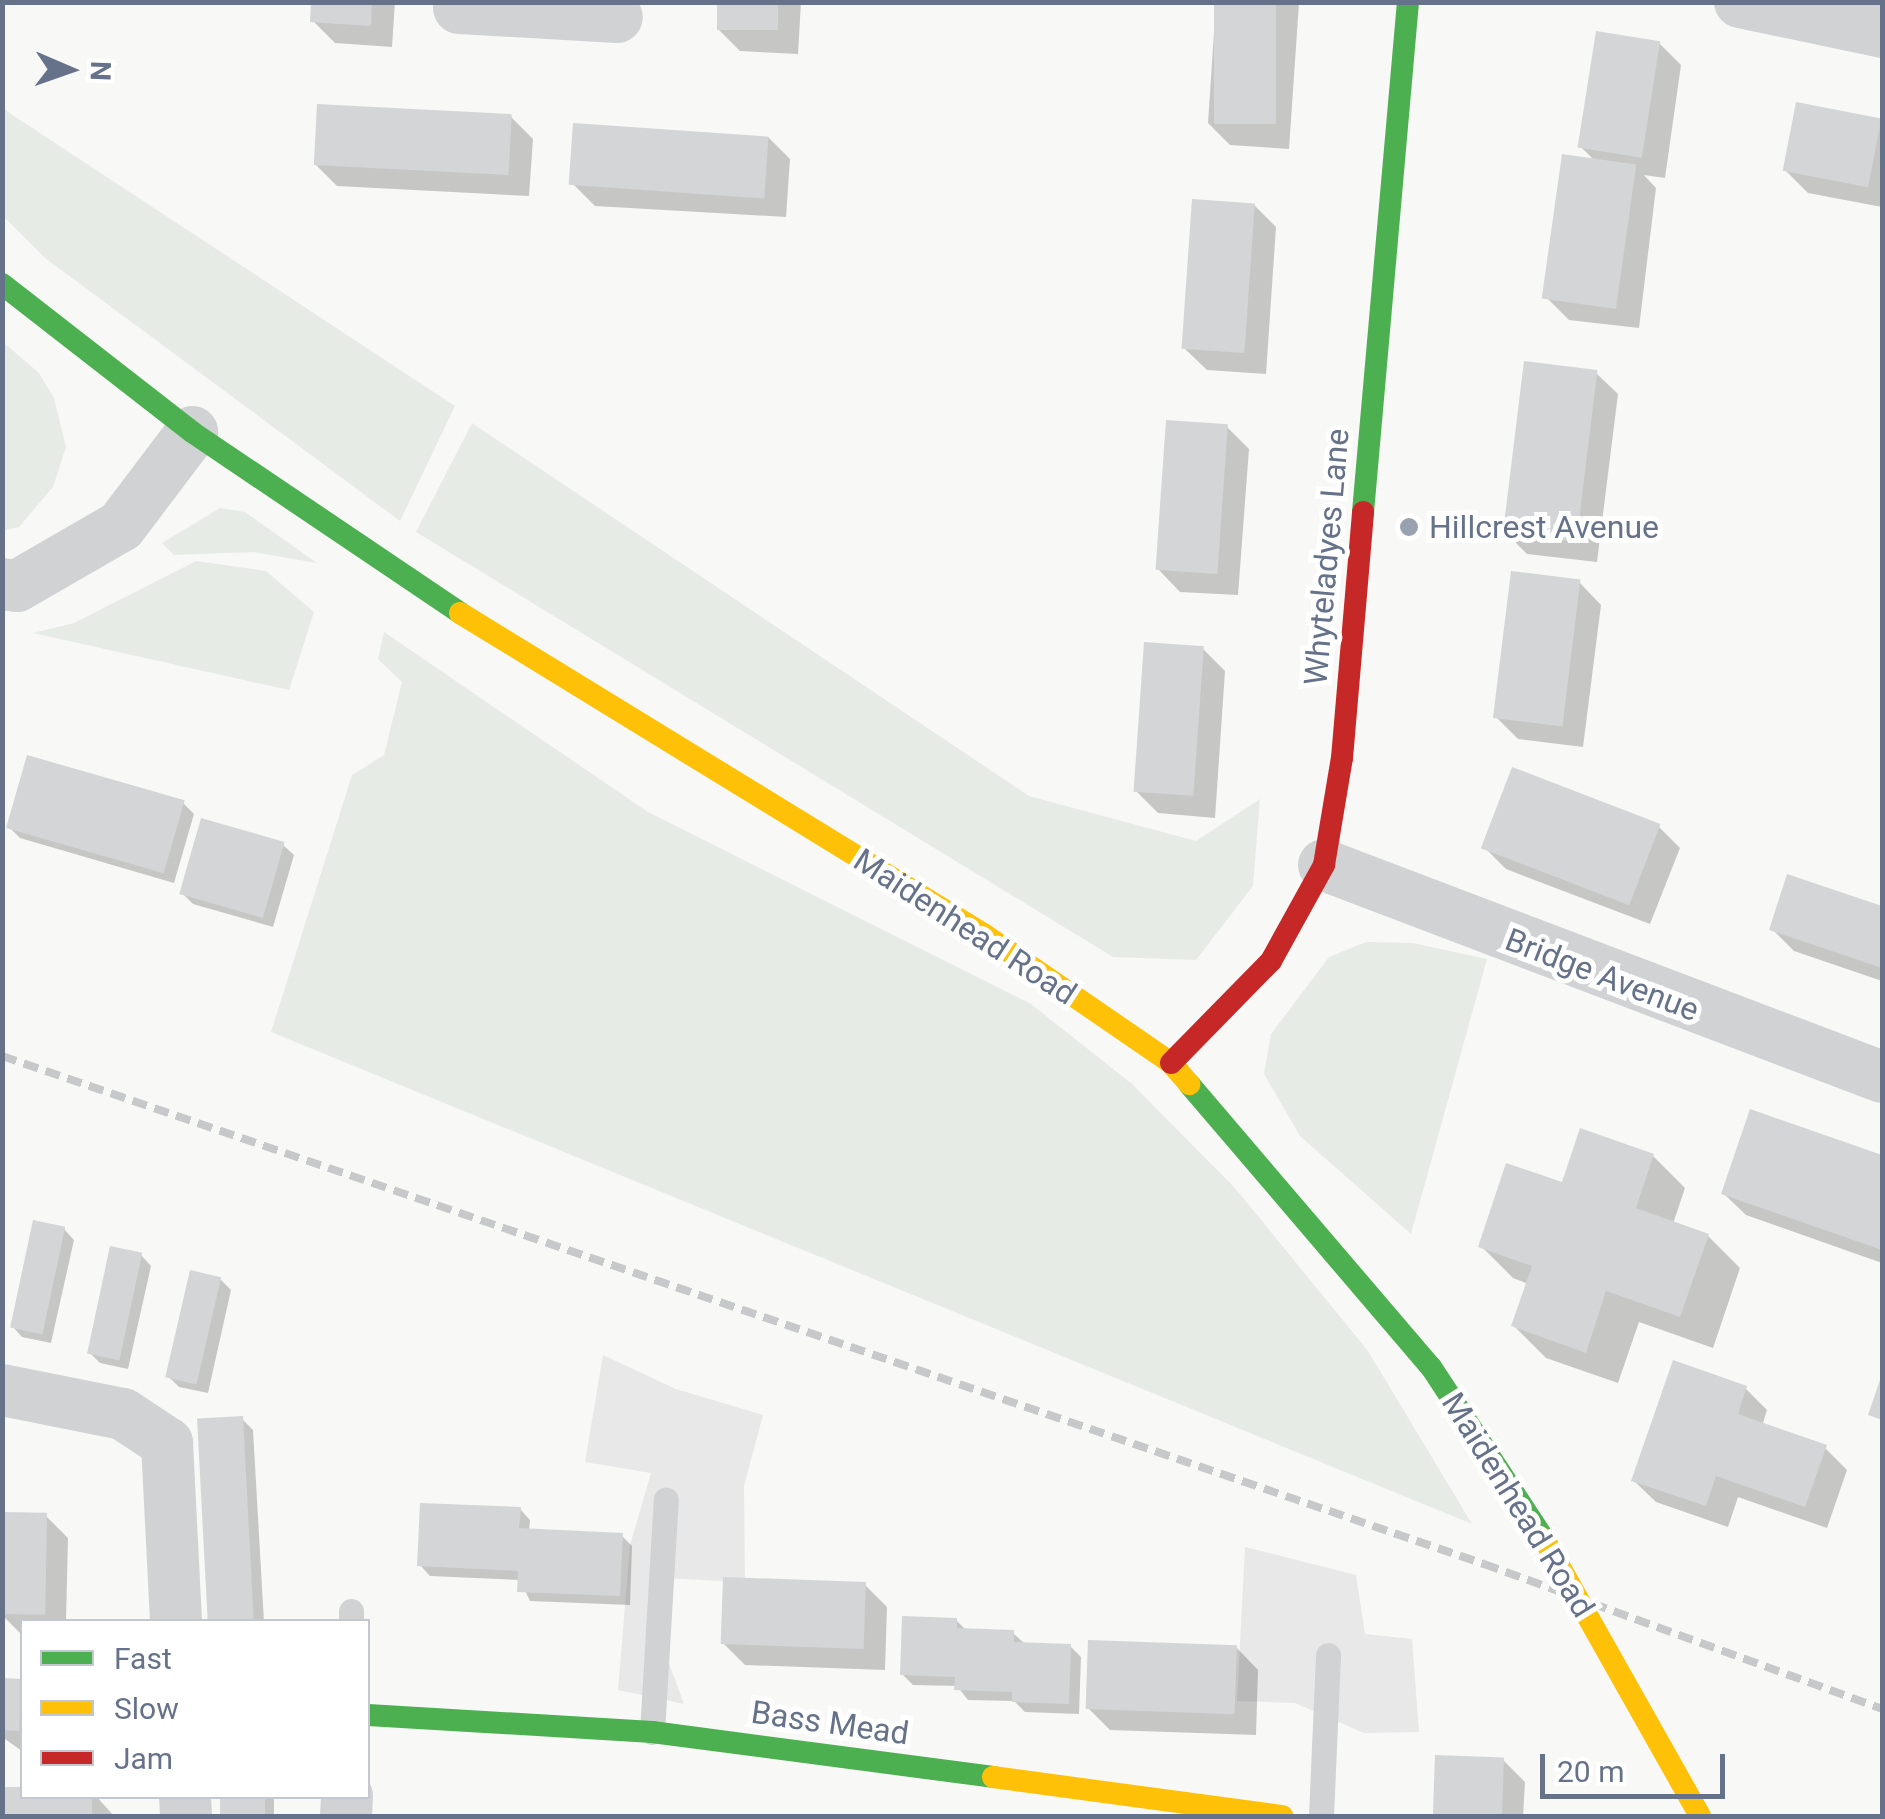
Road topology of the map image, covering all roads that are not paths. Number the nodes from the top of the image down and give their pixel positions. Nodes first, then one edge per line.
1 (1408, 2) edge
2 (1740, 2) edge
3 (459, 8) dead end
4 (546, 8) edge
5 (617, 17) dead end
6 (1882, 32) edge
7 (2, 284) edge
8 (192, 432) junction
9 (2, 584) edge
10 (1324, 864) junction
11 (1171, 1063) junction
12 (1882, 1077) edge
13 (2, 1390) edge
14 (666, 1499) dead end
15 (176, 1619) edge
16 (1328, 1655) dead end
17 (370, 1715) edge
18 (652, 1732) junction
19 (1282, 1816) edge
20 (1322, 1816) edge
21 (1700, 1816) edge

1 - 10 main road, Whyteladyes Lane
2 - 6 street
3 - 4 street
4 - 5 street
7 - 8 main road, Maidenhead Road
8 - 9 street
8 - 11 main road, Maidenhead Road
10 - 11 main road, Whyteladyes Lane
10 - 12 street, Bridge Avenue
11 - 21 main road, Maidenhead Road
13 - 15 street
14 - 18 lane
16 - 20 lane
17 - 18 main road, Bass Mead
18 - 19 main road, Bass Mead

